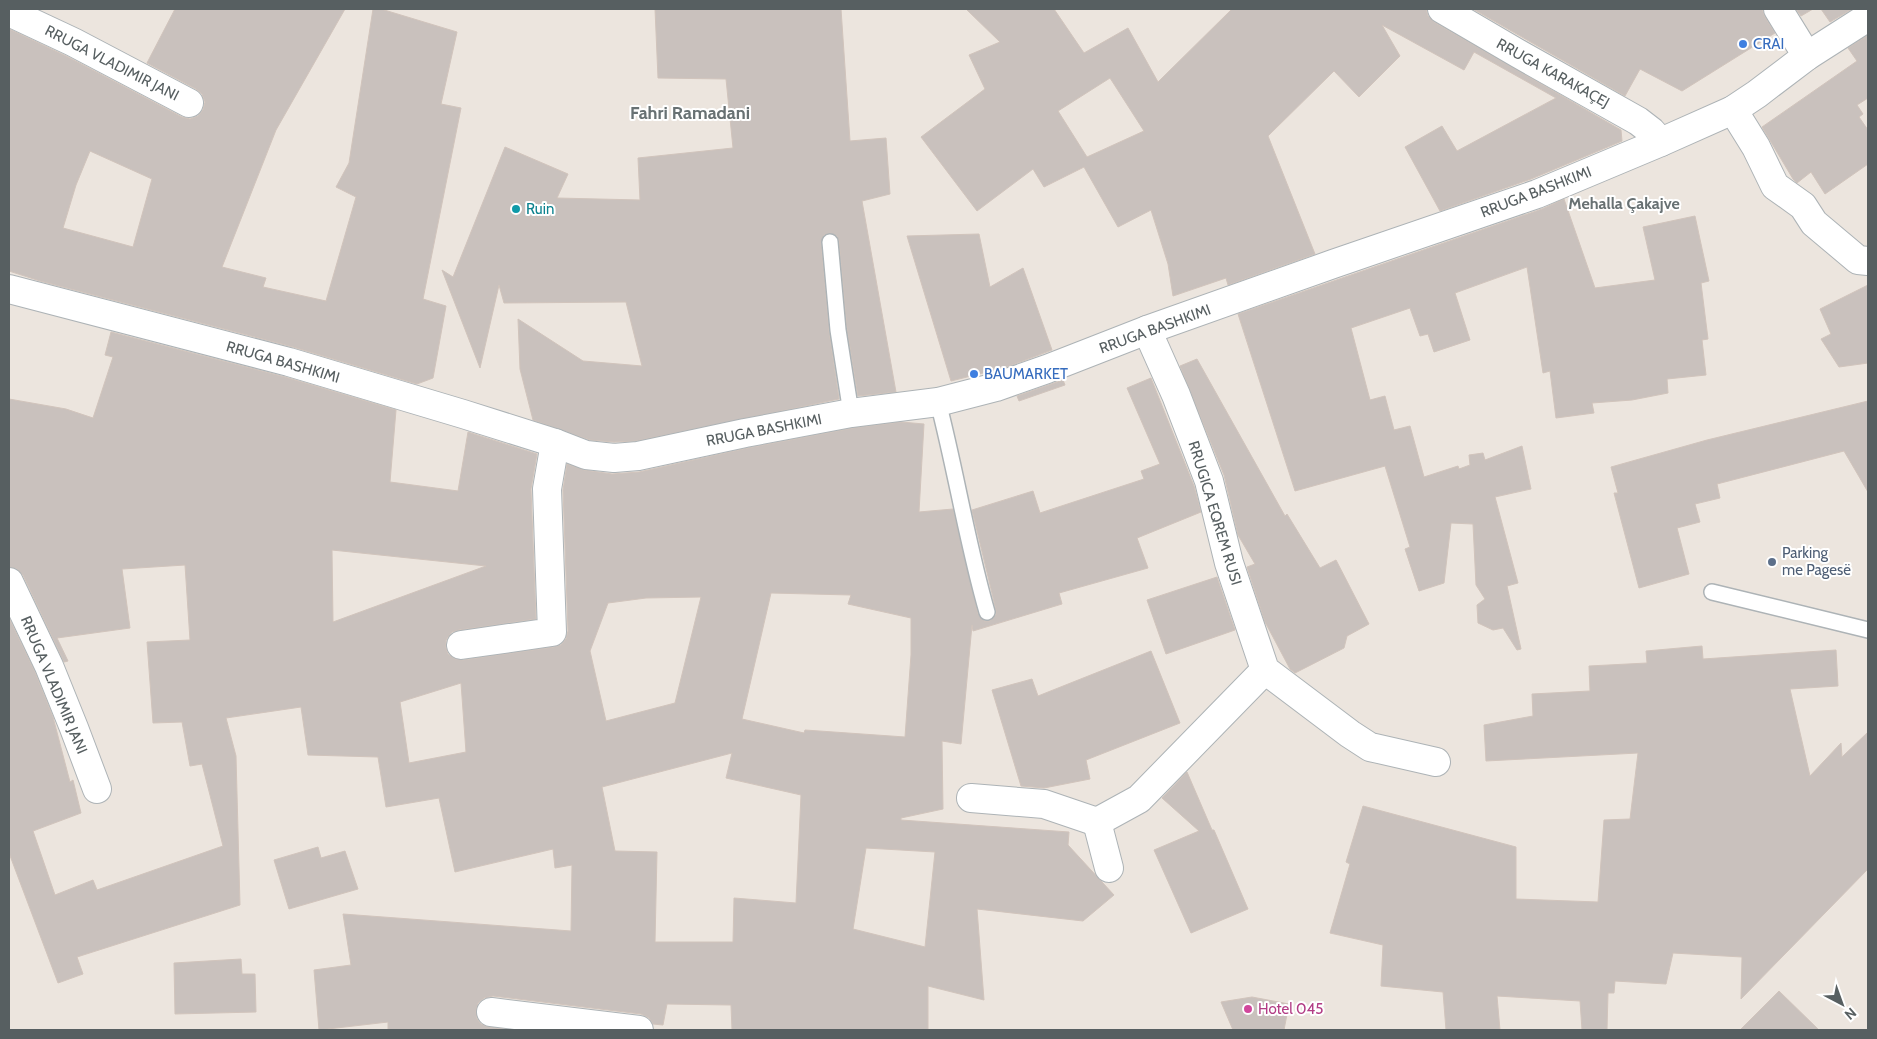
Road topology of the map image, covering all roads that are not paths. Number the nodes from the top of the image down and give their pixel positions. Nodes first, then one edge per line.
1 (1442, 9) edge
2 (1778, 9) edge
3 (9, 12) edge
4 (1868, 17) edge
5 (1807, 56) junction
6 (189, 103) dead end
7 (1733, 110) junction
8 (1661, 142) junction
9 (830, 242) dead end
10 (1868, 262) edge
11 (9, 289) edge
12 (1147, 330) junction
13 (938, 402) junction
14 (850, 413) junction
15 (556, 443) junction
16 (9, 582) edge
17 (1712, 592) dead end
18 (987, 612) dead end
19 (1868, 630) edge
20 (461, 645) dead end
21 (1265, 670) junction
22 (1436, 762) dead end
23 (97, 789) dead end
24 (971, 798) dead end
25 (1098, 822) junction
26 (1108, 868) dead end
27 (491, 1012) dead end
28 (639, 1030) edge

1 - 8 street, RRUGA KARAKAÇEJ
2 - 5 street
3 - 6 street, RRUGA VLADIMIR JANI
4 - 5 street, RRUGA BASHKIMI
5 - 7 street, RRUGA BASHKIMI
7 - 8 street, RRUGA BASHKIMI
7 - 10 street
8 - 12 street, RRUGA BASHKIMI
9 - 14 lane
11 - 15 street, RRUGA BASHKIMI
12 - 13 street, RRUGA BASHKIMI
12 - 21 street, RRUGICA EQREM RUSI
13 - 14 street, RRUGA BASHKIMI
13 - 18 lane
14 - 15 street, RRUGA BASHKIMI
15 - 20 street
16 - 23 street, RRUGA VLADIMIR JANI
17 - 19 lane
21 - 22 street
21 - 25 street
24 - 25 street
25 - 26 street
27 - 28 street

